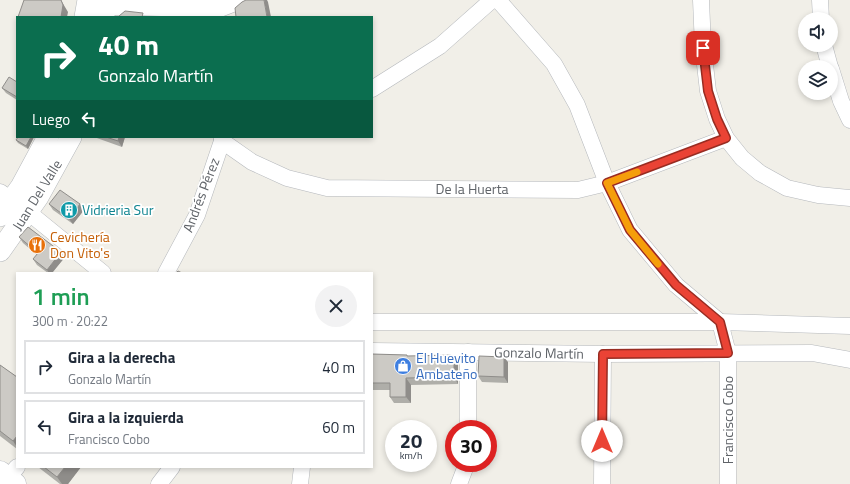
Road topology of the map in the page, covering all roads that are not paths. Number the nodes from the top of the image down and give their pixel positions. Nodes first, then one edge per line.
1 (492, 0) edge
2 (498, 0) edge
3 (701, 0) edge
4 (820, 0) edge
5 (100, 4) edge
6 (222, 6) edge
7 (821, 12) edge
8 (86, 16) edge
9 (373, 88) edge
10 (838, 91) edge
11 (850, 120) edge
12 (47, 138) edge
13 (70, 138) edge
14 (726, 138) junction
15 (222, 139) edge
16 (607, 183) junction
17 (850, 198) edge
18 (10, 205) edge
19 (0, 251) edge
20 (102, 272) edge
21 (167, 272) edge
22 (676, 285) junction
23 (373, 322) edge
24 (669, 322) junction
25 (720, 322) junction
26 (850, 326) edge
27 (373, 350) edge
28 (468, 352) junction
29 (728, 353) junction
30 (603, 354) junction
31 (850, 360) edge
32 (468, 420) edge
33 (171, 468) edge
34 (302, 468) edge
35 (464, 472) edge
36 (159, 484) edge
37 (300, 484) edge
38 (459, 484) edge
39 (602, 484) edge
40 (728, 484) edge

1 - 9 street
2 - 16 street
3 - 14 street
4 - 7 street
5 - 6 street
5 - 8 street
10 - 11 street
12 - 18 street, Juan Del Valle
13 - 18 street, Juan Del Valle
14 - 16 street, De la Huerta
14 - 17 street
15 - 16 street, De la Huerta
15 - 21 street, Andrés Pérez
16 - 22 street
18 - 19 street, Juan Del Valle
18 - 20 street
22 - 24 street
22 - 25 street
23 - 24 street
24 - 25 street
25 - 26 street
25 - 29 street, Francisco Cobo
27 - 28 street, Gonzalo Martín
28 - 30 street, Gonzalo Martín
28 - 32 street
29 - 30 street, Gonzalo Martín
29 - 31 street, Gonzalo Martín
29 - 40 street, Francisco Cobo
30 - 39 street
33 - 36 street
34 - 37 street
35 - 38 street

